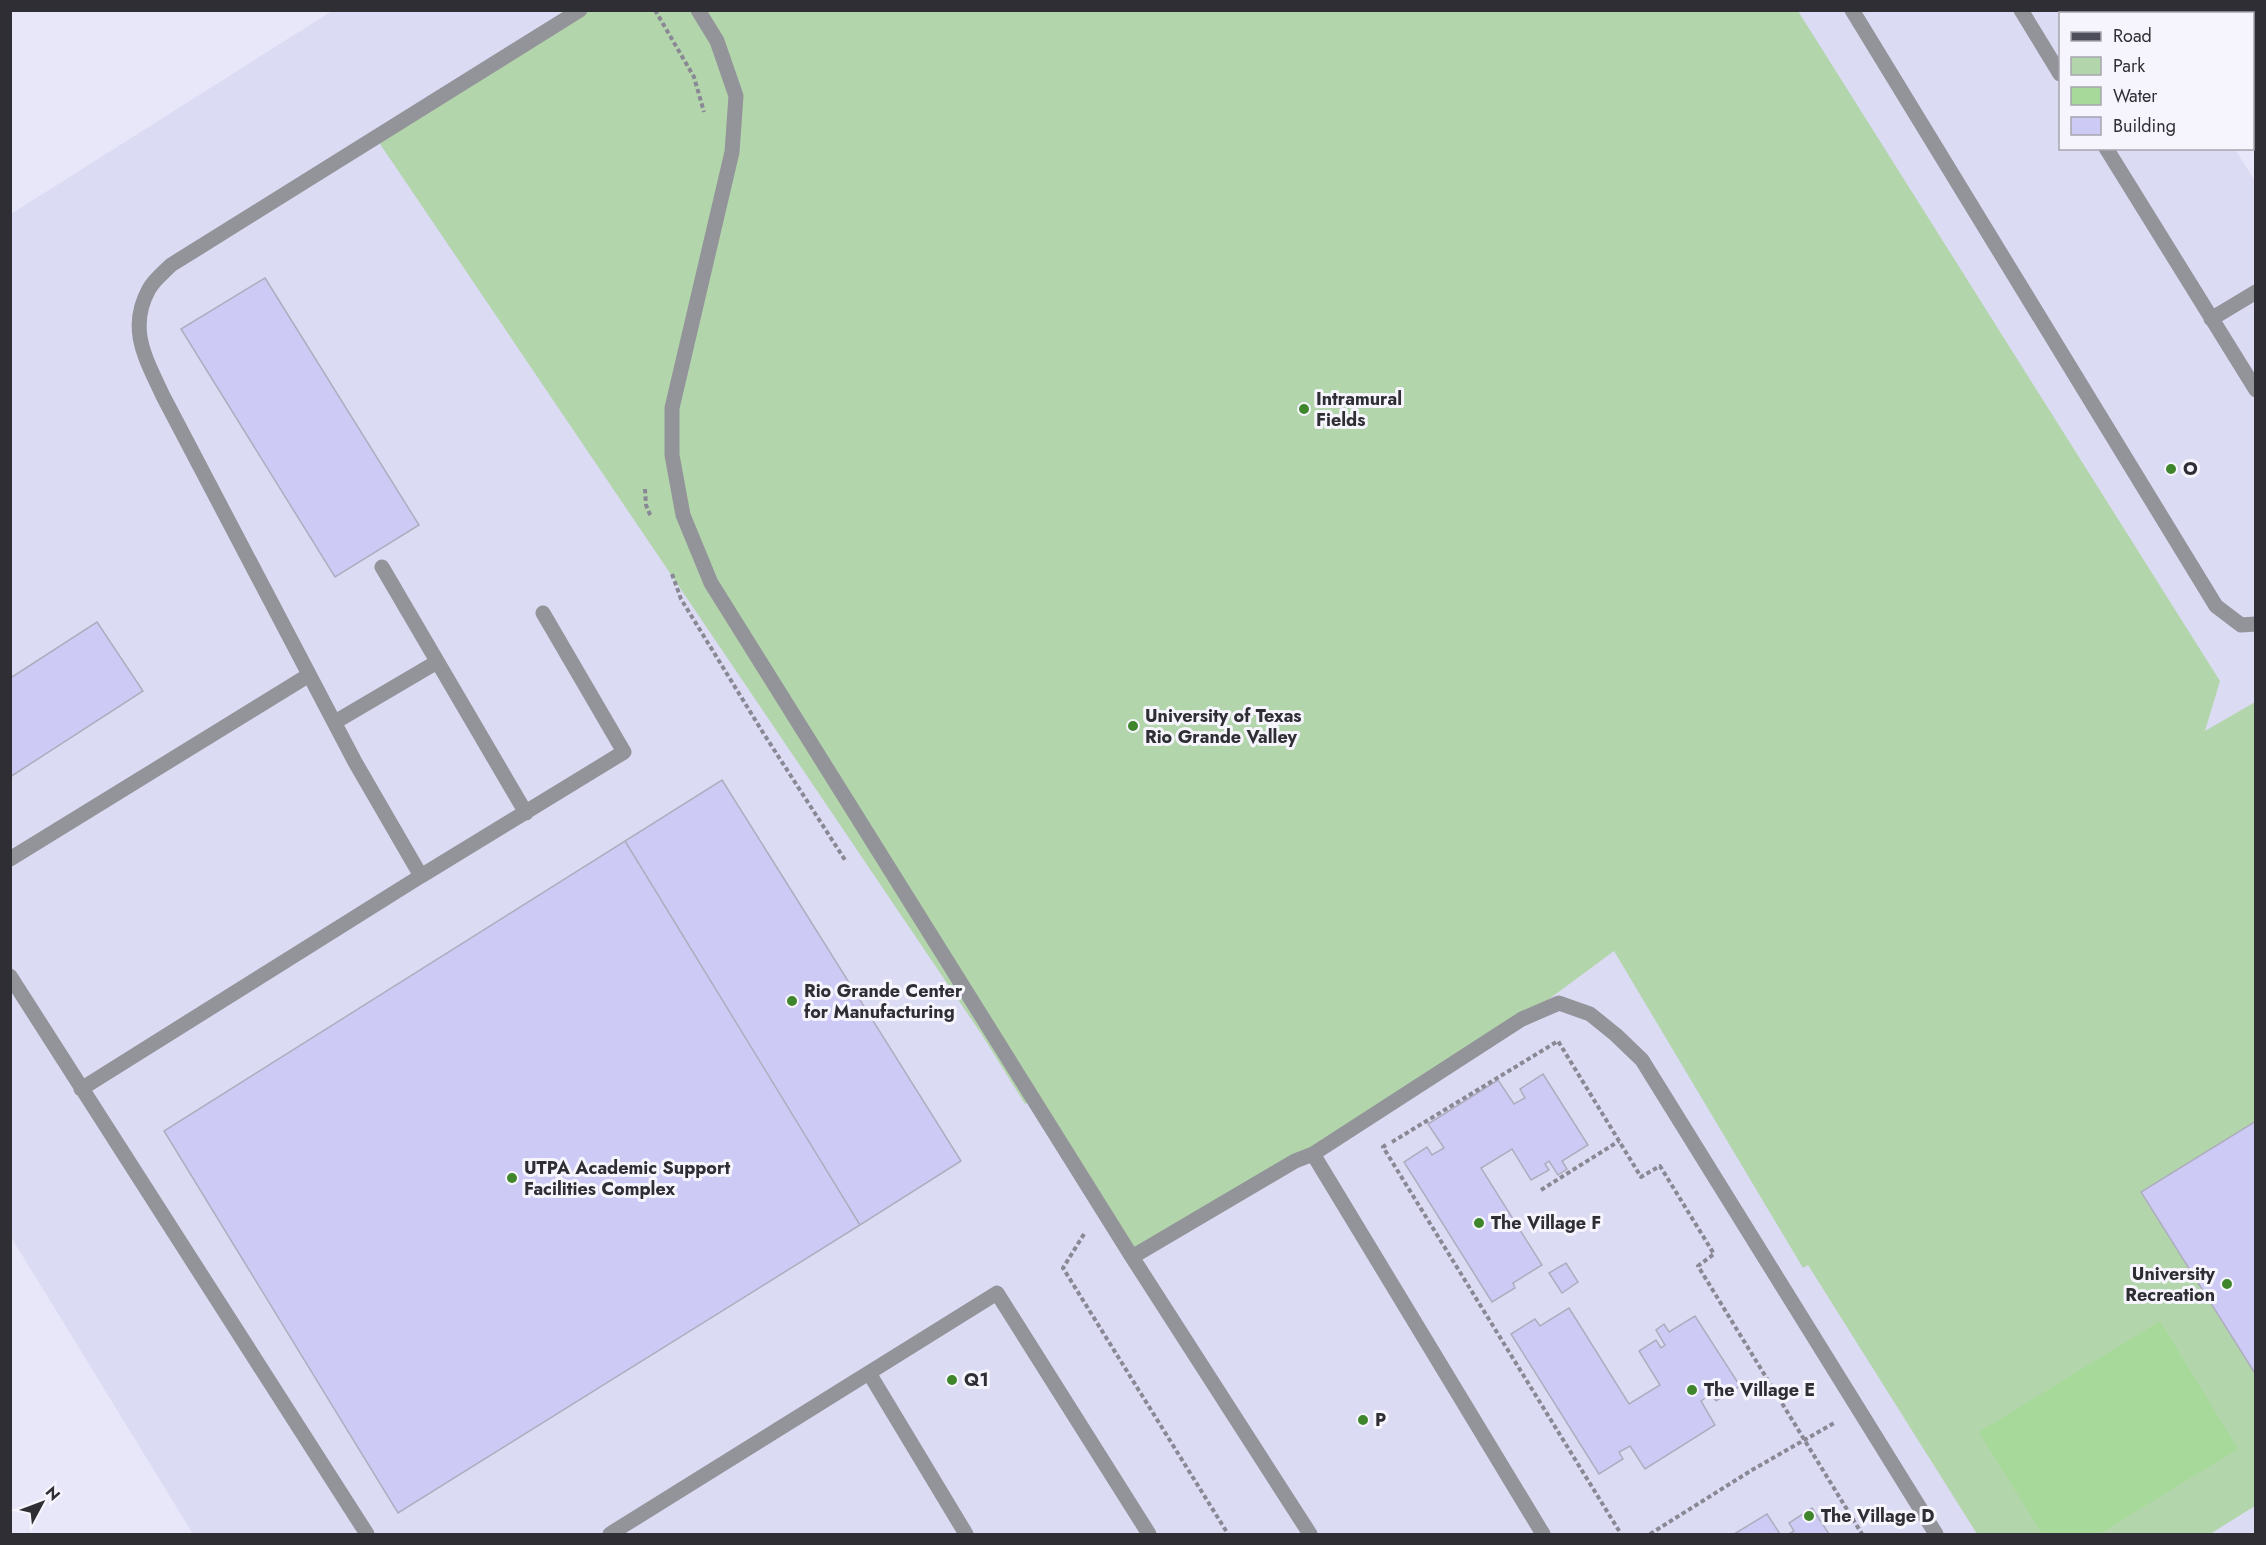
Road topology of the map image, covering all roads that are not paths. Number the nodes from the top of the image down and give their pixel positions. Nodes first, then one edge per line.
1 (580, 10) edge
2 (698, 10) edge
3 (1852, 10) edge
4 (2021, 10) edge
5 (2059, 71) edge
6 (2107, 150) edge
7 (2256, 292) edge
8 (2211, 319) junction
9 (2256, 390) edge
10 (382, 567) dead end
11 (543, 613) dead end
12 (2256, 624) edge
13 (437, 662) junction
14 (309, 675) junction
15 (335, 722) junction
16 (526, 813) junction
17 (10, 859) edge
18 (421, 876) junction
19 (10, 976) edge
20 (81, 1089) junction
21 (1313, 1154) junction
22 (1132, 1257) junction
23 (869, 1373) junction
24 (367, 1534) edge
25 (610, 1534) edge
26 (966, 1534) edge
27 (1149, 1534) edge
28 (1310, 1534) edge
29 (1543, 1534) edge
30 (1936, 1534) edge

1 - 14 street
2 - 22 street
3 - 12 street
4 - 5 street
6 - 8 street
7 - 8 street
8 - 9 street
10 - 13 street
11 - 16 street
13 - 15 street
13 - 16 street
14 - 15 street
14 - 17 street
15 - 18 street
16 - 18 street
18 - 20 street
19 - 20 street
20 - 24 street
21 - 22 street
21 - 29 street
21 - 30 street
22 - 28 street
23 - 25 street
23 - 26 street
23 - 27 street

